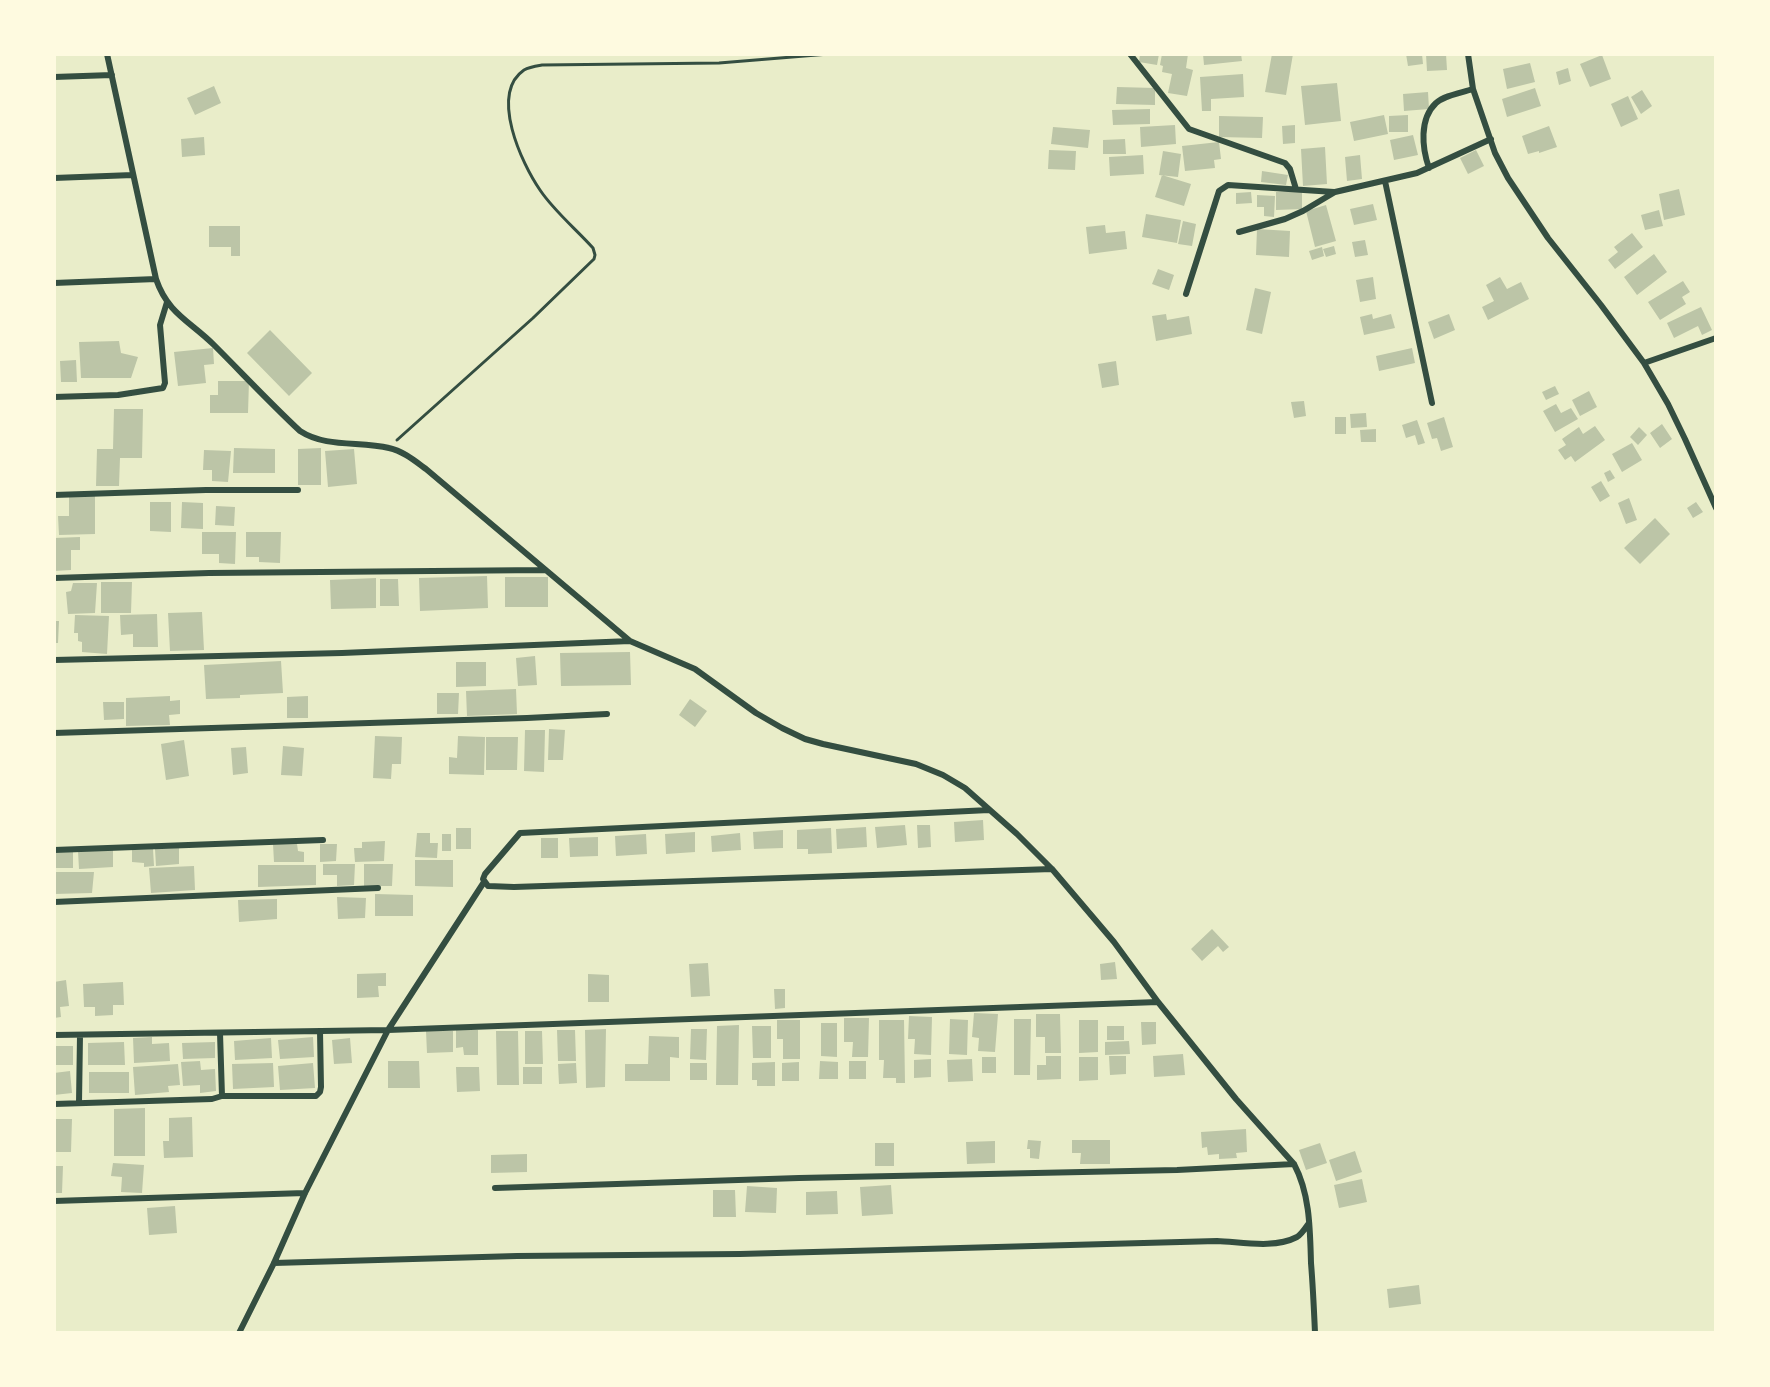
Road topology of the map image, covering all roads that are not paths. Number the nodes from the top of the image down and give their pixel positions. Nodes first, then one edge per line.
1 (107, 54) edge
2 (1130, 54) edge
3 (1468, 54) edge
4 (112, 75) junction
5 (54, 77) edge
6 (1473, 89) junction
7 (1491, 139) junction
8 (1429, 168) junction
9 (133, 175) junction
10 (54, 178) edge
11 (1385, 181) junction
12 (1296, 189) junction
13 (1335, 192) junction
14 (1239, 232) dead end
15 (156, 279) junction
16 (54, 283) edge
17 (1186, 294) dead end
18 (167, 302) junction
19 (1716, 338) edge
20 (1644, 363) junction
21 (54, 397) edge
22 (1432, 403) dead end
23 (298, 490) dead end
24 (54, 495) edge
25 (1716, 508) edge
26 (545, 570) junction
27 (54, 578) edge
28 (630, 641) junction
29 (54, 660) edge
30 (607, 714) dead end
31 (54, 733) edge
32 (989, 810) junction
33 (322, 840) dead end
34 (54, 850) edge
35 (1052, 869) junction
36 (484, 882) junction
37 (378, 888) dead end
38 (54, 902) edge
39 (1158, 1002) junction
40 (388, 1030) junction
41 (320, 1031) junction
42 (220, 1033) junction
43 (54, 1035) edge
44 (80, 1035) junction
45 (222, 1096) junction
46 (80, 1103) junction
47 (54, 1104) edge
48 (1294, 1164) junction
49 (495, 1188) dead end
50 (305, 1193) junction
51 (54, 1201) edge
52 (1310, 1222) junction
53 (274, 1263) junction
54 (239, 1333) edge
55 (1314, 1333) edge

1 - 4 street
2 - 12 street
3 - 6 street
4 - 5 street
4 - 9 street
6 - 7 street
6 - 8 street
7 - 8 street
7 - 20 street
8 - 11 street
9 - 10 street
9 - 15 street
11 - 13 street
11 - 22 street
12 - 13 street
12 - 17 street
13 - 14 street
15 - 16 street
15 - 18 street
18 - 21 street
18 - 26 street
19 - 20 street
20 - 25 street
23 - 24 street
26 - 27 street
26 - 28 street
28 - 29 street
28 - 32 street
30 - 31 street
32 - 35 street
32 - 36 street
33 - 34 street
35 - 36 street
35 - 39 street
36 - 40 street
37 - 38 street
39 - 40 street
39 - 48 street
40 - 41 street
40 - 50 street
41 - 42 street
41 - 45 street
42 - 44 street
42 - 45 street
43 - 44 street
44 - 46 street
45 - 46 street
46 - 47 street
48 - 49 street
48 - 52 street
50 - 51 street
50 - 53 street
52 - 53 street
52 - 55 street
53 - 54 street

